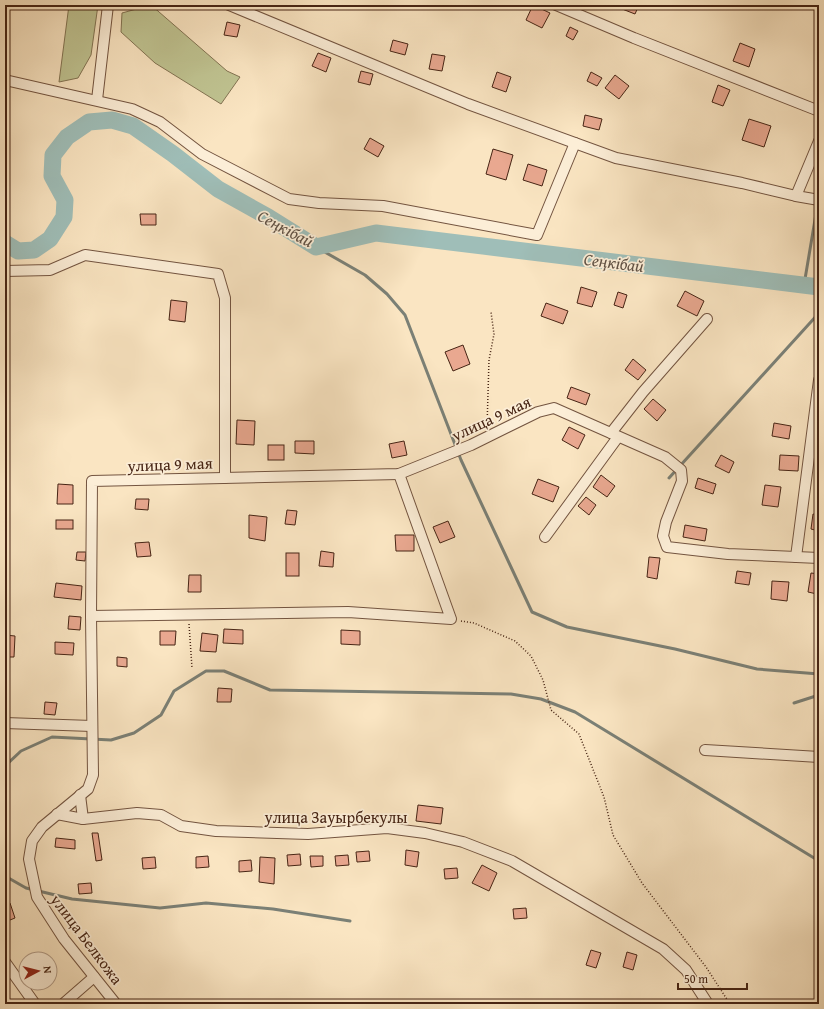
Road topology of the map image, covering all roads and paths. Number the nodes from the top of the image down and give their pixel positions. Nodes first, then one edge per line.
1 (108, 5) edge
2 (229, 5) edge
3 (556, 5) edge
4 (5, 80) edge
5 (97, 100) junction
6 (819, 111) edge
7 (819, 141) edge
8 (576, 143) junction
9 (796, 196) junction
10 (819, 200) edge
11 (5, 271) edge
12 (491, 312) dead end
13 (707, 319) dead end
14 (819, 380) edge
15 (615, 435) junction
16 (487, 437) junction
17 (399, 474) junction
18 (225, 478) junction
19 (92, 481) joint
20 (545, 537) dead end
21 (796, 557) junction
22 (819, 558) edge
23 (188, 614) junction
24 (91, 616) junction
25 (451, 619) junction
26 (192, 668) dead end
27 (5, 723) edge
28 (92, 726) junction
29 (705, 750) dead end
30 (819, 757) edge
31 (80, 795) junction
32 (57, 814) junction
33 (83, 819) junction
34 (5, 962) edge
35 (94, 977) junction
36 (35, 1004) edge
37 (63, 1004) edge
38 (116, 1004) edge
39 (708, 1004) edge
40 (730, 1004) edge

1 - 5 street
2 - 8 street
3 - 6 street
4 - 5 street
5 - 8 street
7 - 9 street
8 - 9 street
9 - 10 street
11 - 18 street
12 - 16 path
13 - 15 street
14 - 21 street
15 - 16 street, улица 9 мая
15 - 20 street
15 - 21 street, улица 9 мая
16 - 17 street, улица 9 мая
17 - 18 street, улица 9 мая
17 - 25 street
18 - 19 street, улица 9 мая
19 - 24 street, улица Белкожа
21 - 22 street, улица 9 мая
23 - 24 street
23 - 25 street
23 - 26 path
24 - 28 street, улица Белкожа
25 - 40 path
27 - 28 street
28 - 31 street, улица Белкожа
29 - 30 street
31 - 32 street, улица Белкожа
31 - 33 street
32 - 33 street, улица Зауырбекулы
32 - 35 street, улица Белкожа
33 - 39 street, улица Зауырбекулы
34 - 36 street
35 - 37 street
35 - 38 street, улица Белкожа

